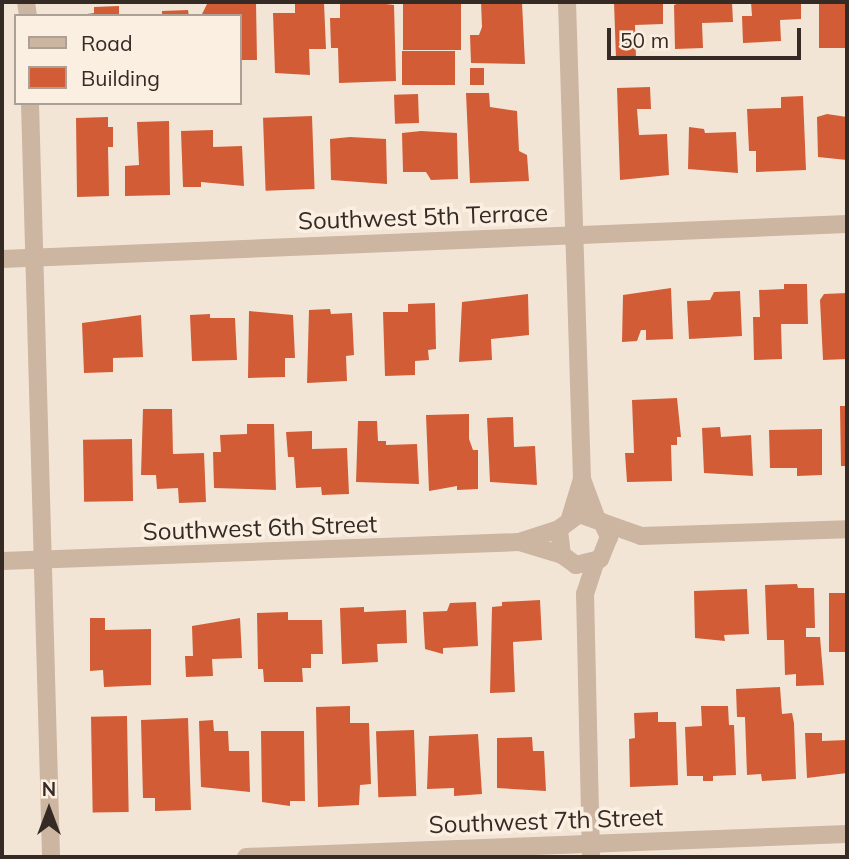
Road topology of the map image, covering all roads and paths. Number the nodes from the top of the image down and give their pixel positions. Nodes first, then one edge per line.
1 (567, 2) edge
2 (30, 105) edge
3 (847, 224) edge
4 (576, 235) junction
5 (36, 257) junction
6 (2, 259) edge
7 (582, 479) junction
8 (599, 520) junction
9 (565, 523) junction
10 (847, 529) edge
11 (641, 537) junction
12 (519, 542) junction
13 (601, 556) junction
14 (566, 558) junction
15 (43, 560) junction
16 (2, 561) edge
17 (584, 594) junction
18 (847, 834) edge
19 (591, 850) edge
20 (51, 857) edge
21 (246, 857) edge

1 - 4 street
2 - 5 street
3 - 4 street, Southwest 5th Terrace
4 - 5 street, Southwest 5th Terrace
4 - 7 street
5 - 6 street, Southwest 5th Terrace
5 - 15 street
7 - 8 street
7 - 9 street
8 - 9 street
8 - 11 street
8 - 13 street
9 - 12 street, Southwest 6th Street
9 - 14 street
10 - 11 street
11 - 13 street
12 - 14 street, Southwest 6th Street
12 - 15 street, Southwest 6th Street
13 - 14 street, Southwest 6th Street
13 - 17 street
14 - 17 street
15 - 16 street, Southwest 6th Street
15 - 20 street
17 - 19 street
18 - 19 street, Southwest 7th Street
19 - 21 street, Southwest 7th Street

